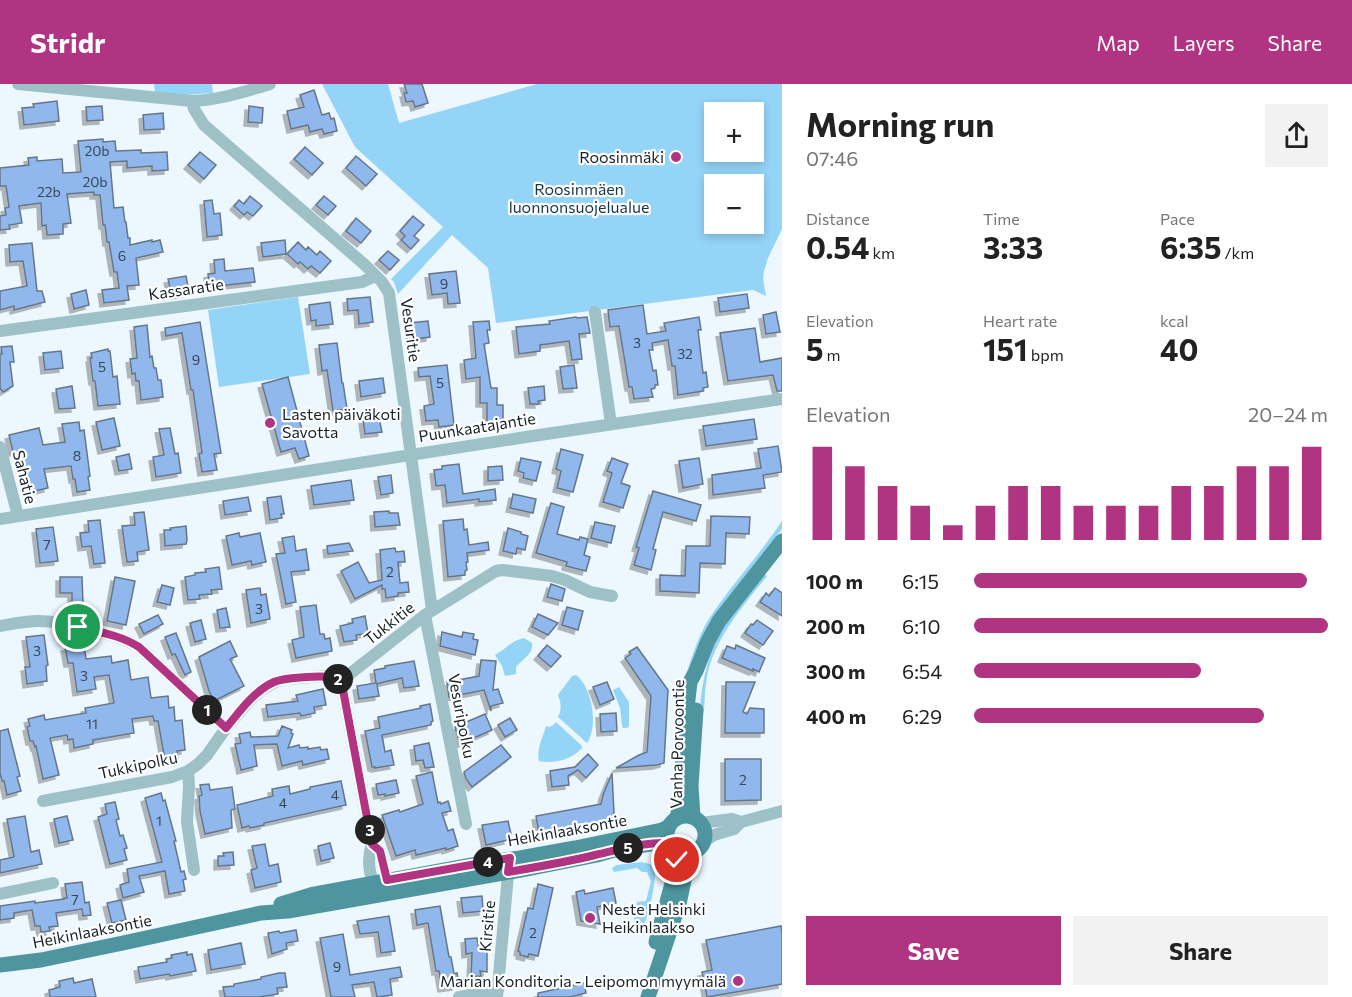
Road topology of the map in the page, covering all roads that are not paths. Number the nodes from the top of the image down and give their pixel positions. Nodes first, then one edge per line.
1 (18, 84) edge
2 (270, 84) edge
3 (192, 101) junction
4 (375, 276) junction
5 (595, 312) dead end
6 (0, 332) edge
7 (782, 399) edge
8 (611, 424) junction
9 (0, 447) edge
10 (412, 454) junction
11 (18, 516) junction
12 (0, 519) edge
13 (782, 541) edge
14 (612, 596) dead end
15 (428, 613) junction
16 (0, 626) edge
17 (696, 671) junction
18 (344, 681) junction
19 (226, 728) junction
20 (188, 771) junction
21 (43, 801) dead end
22 (782, 811) edge
23 (697, 820) junction
24 (741, 822) junction
25 (466, 824) dead end
26 (672, 835) junction
27 (704, 841) junction
28 (692, 853) junction
29 (509, 865) junction
30 (194, 870) dead end
31 (53, 883) dead end
32 (381, 886) junction
33 (0, 894) edge
34 (0, 965) edge
35 (497, 994) edge
36 (459, 997) edge
37 (642, 997) edge
38 (648, 997) edge

1 - 3 street
2 - 3 street
3 - 4 street, Vesuritie
4 - 6 street, Kassaratie
4 - 10 street, Vesuritie
5 - 8 street
7 - 8 street, Puunkaatajantie
8 - 10 street, Puunkaatajantie
9 - 11 street, Sahatie
10 - 11 street, Puunkaatajantie
10 - 15 street, Vesuritie
11 - 12 street, Puunkaatajantie
13 - 17 main road, Vanha Porvoontie
14 - 15 street, Tukkitie
15 - 18 street, Tukkitie
15 - 25 street, Vesuripolku
16 - 19 street
17 - 23 main road, Vanha Porvoontie
17 - 26 main road, Vanha Porvoontie
18 - 19 street, Tukkipolku
18 - 32 street
19 - 20 street, Tukkipolku
20 - 21 street, Tukkipolku
20 - 30 street
22 - 24 street
23 - 24 street
23 - 26 main road
23 - 27 main road
24 - 27 street
26 - 28 main road
26 - 29 main road, Heikinlaaksontie
26 - 37 main road, Vanha Porvoontie
27 - 28 main road
28 - 38 main road
29 - 32 main road, Heikinlaaksontie
29 - 35 street, Kirsitie
31 - 33 street
32 - 34 main road, Heikinlaaksontie
35 - 36 street

